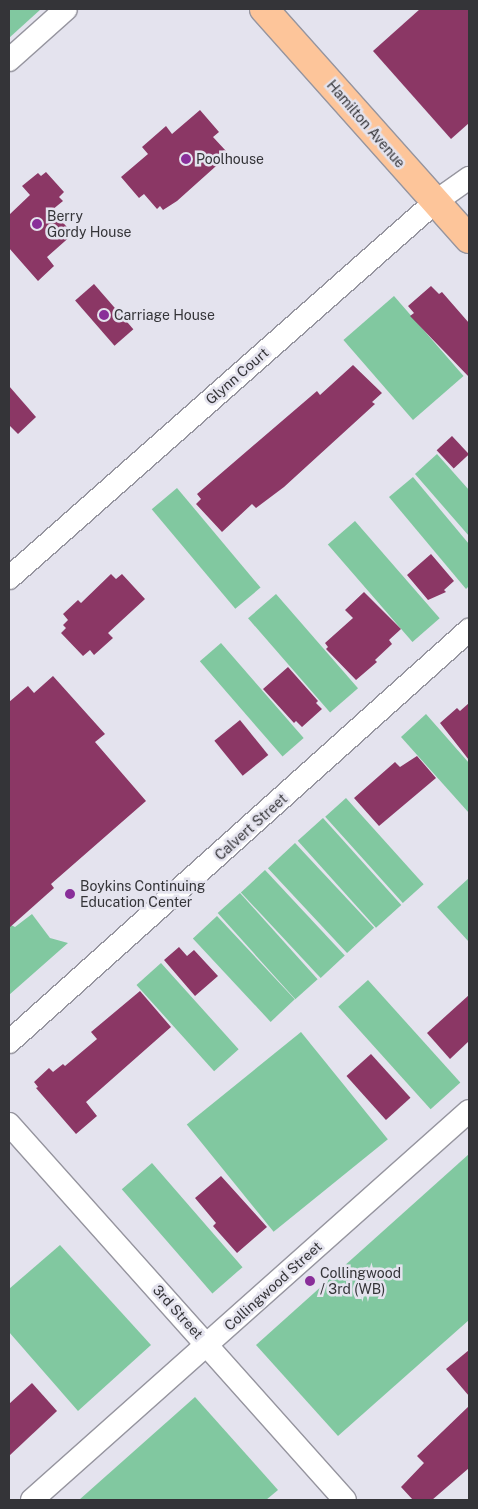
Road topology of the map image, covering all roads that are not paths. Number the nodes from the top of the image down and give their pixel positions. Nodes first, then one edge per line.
1 (66, 9) edge
2 (264, 9) edge
3 (9, 60) edge
4 (469, 178) edge
5 (435, 202) junction
6 (469, 239) edge
7 (9, 578) edge
8 (469, 630) edge
9 (9, 1042) edge
10 (469, 1111) edge
11 (9, 1124) edge
12 (207, 1345) junction
13 (32, 1500) edge
14 (345, 1500) edge

1 - 3 street
2 - 5 main road, Hamilton Avenue
4 - 5 street, Glynn Court
5 - 6 main road, Hamilton Avenue
5 - 7 street, Glynn Court
8 - 9 street, Calvert Street
10 - 12 street, Collingwood Street
11 - 12 street, 3rd Street
12 - 13 street, Collingwood Street
12 - 14 street, 3rd Street

